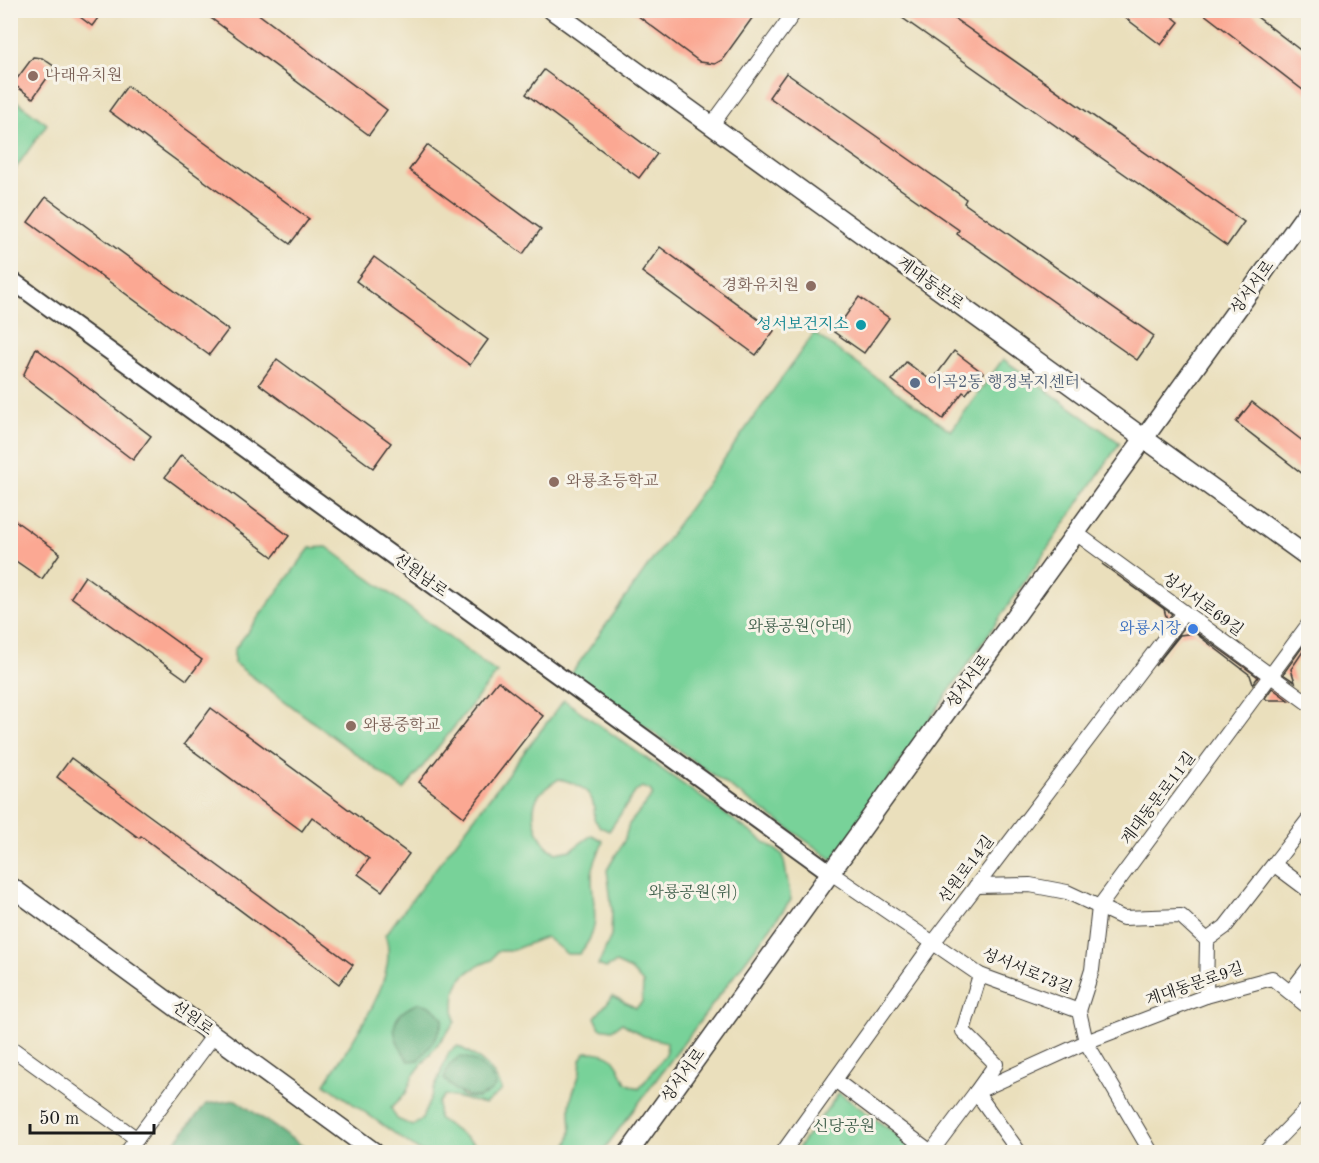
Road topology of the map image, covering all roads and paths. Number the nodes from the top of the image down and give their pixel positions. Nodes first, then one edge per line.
1 (552, 10) edge
2 (796, 10) edge
3 (711, 126) junction
4 (1308, 212) edge
5 (10, 279) edge
6 (1144, 439) junction
7 (1076, 533) junction
8 (1308, 557) edge
9 (1184, 613) junction
10 (1308, 625) edge
11 (1271, 675) junction
12 (1308, 703) edge
13 (1308, 820) edge
14 (1276, 866) junction
15 (831, 873) junction
16 (10, 886) edge
17 (976, 886) junction
18 (1308, 890) edge
19 (1099, 907) junction
20 (1207, 940) junction
21 (933, 942) junction
22 (1308, 969) edge
23 (980, 975) junction
24 (1291, 991) junction
25 (1206, 996) junction
26 (1308, 1007) edge
27 (1079, 1011) junction
28 (214, 1035) junction
29 (1086, 1042) junction
30 (10, 1047) edge
31 (834, 1080) junction
32 (976, 1092) junction
33 (1308, 1108) edge
34 (137, 1139) junction
35 (127, 1152) edge
36 (374, 1152) edge
37 (629, 1152) edge
38 (783, 1152) edge
39 (931, 1152) edge
40 (1019, 1152) edge
41 (1151, 1152) edge
42 (1265, 1152) edge

1 - 3 main road, 계대동문로
2 - 3 street
3 - 6 main road, 계대동문로
4 - 6 main road, 성서서로
5 - 15 street, 선원남로
6 - 7 main road, 성서서로
6 - 8 main road, 계대동문로
7 - 9 street, 성서서로69길
7 - 15 main road, 성서서로
9 - 11 street, 성서서로69길
9 - 17 street, 선원로14길
10 - 11 street, 계대동문로11길
11 - 12 street, 성서서로69길
11 - 19 street, 계대동문로11길
13 - 14 street
14 - 18 street
14 - 20 street
15 - 21 street, 성서서로73길
15 - 37 main road, 성서서로
16 - 28 main road, 선원로
17 - 19 street
17 - 21 street, 선원로14길
19 - 20 street
19 - 27 street
20 - 25 street
21 - 23 street, 성서서로73길
21 - 31 street, 선원로14길
22 - 24 street
23 - 27 street, 성서서로73길
23 - 32 street
24 - 25 street, 계대동문로9길
24 - 26 street, 계대동문로9길
25 - 29 street, 계대동문로9길
27 - 29 street, 성서서로73길
28 - 34 street
28 - 36 main road, 선원로
29 - 32 street, 계대동문로9길
29 - 41 street, 성서서로73길
30 - 34 street
31 - 38 street, 선원로14길
31 - 39 street
32 - 39 street
32 - 40 street
33 - 42 street
34 - 35 street

